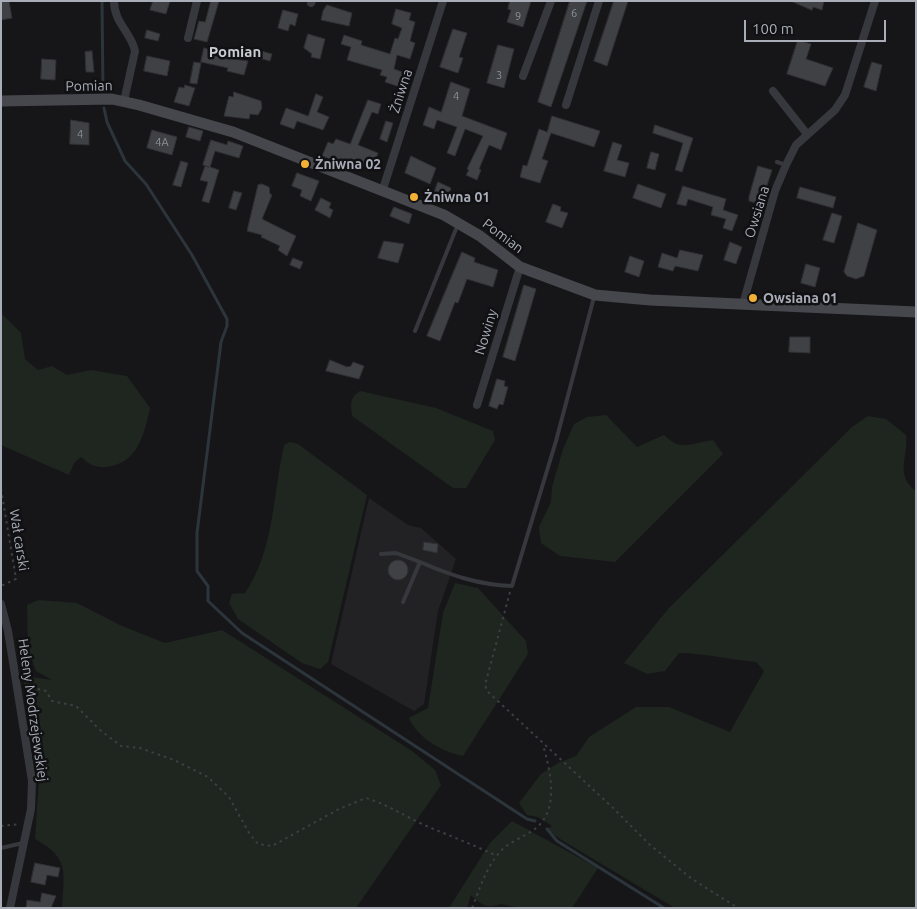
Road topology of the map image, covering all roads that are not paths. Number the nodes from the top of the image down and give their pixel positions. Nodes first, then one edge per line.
1 (114, 1) edge
2 (197, 1) edge
3 (443, 1) edge
4 (551, 1) edge
5 (599, 1) edge
6 (875, 1) edge
7 (188, 38) dead end
8 (523, 76) dead end
9 (772, 90) dead end
10 (1, 101) edge
11 (124, 101) junction
12 (566, 105) dead end
13 (807, 134) junction
14 (777, 162) dead end
15 (786, 165) junction
16 (382, 190) junction
17 (459, 222) junction
18 (520, 267) junction
19 (595, 295) junction
20 (744, 304) junction
21 (916, 312) edge
22 (415, 331) dead end
23 (477, 405) dead end
24 (381, 554) dead end
25 (420, 562) junction
26 (403, 602) dead end
27 (1, 604) edge
28 (21, 844) junction
29 (1, 848) edge
30 (10, 908) edge

1 - 11 street
2 - 7 street
3 - 16 street, Żniwna
4 - 8 street
5 - 12 street
6 - 13 street, Owsiana
9 - 13 street
10 - 11 street, Pomian
11 - 16 street, Pomian
13 - 15 street, Owsiana
14 - 15 lane
15 - 20 street, Owsiana
16 - 17 street, Pomian
17 - 18 street, Pomian
17 - 22 lane
18 - 19 street, Pomian
18 - 23 street, Nowiny
19 - 20 street, Pomian
19 - 25 lane
20 - 21 street, Pomian
24 - 25 lane
25 - 26 lane
27 - 28 street, Heleny Modrzejewskiej
28 - 29 lane
28 - 30 street, Heleny Modrzejewskiej

